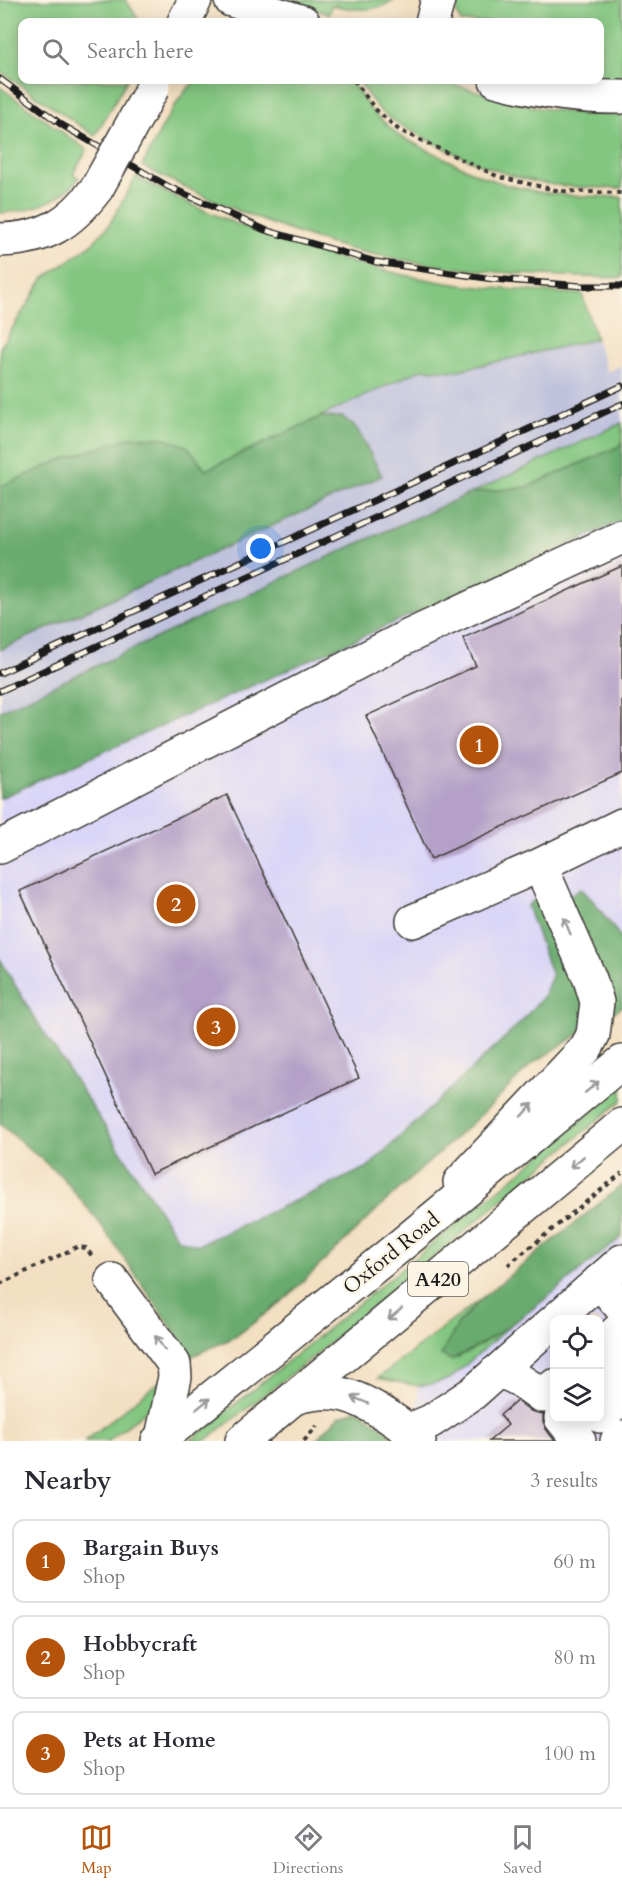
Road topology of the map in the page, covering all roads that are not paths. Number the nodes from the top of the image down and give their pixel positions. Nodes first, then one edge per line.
1 (195, 0) edge
2 (231, 0) edge
3 (438, 0) edge
4 (186, 18) edge
5 (290, 18) edge
6 (433, 18) edge
7 (154, 84) edge
8 (512, 84) edge
9 (622, 98) edge
10 (0, 240) edge
11 (622, 537) edge
12 (622, 825) edge
13 (0, 847) edge
14 (540, 865) junction
15 (413, 921) dead end
16 (622, 1062) edge
17 (622, 1125) edge
18 (401, 1245) junction
19 (610, 1271) edge
20 (112, 1280) road end
21 (622, 1308) edge
22 (622, 1327) edge
23 (604, 1343) edge
24 (622, 1364) edge
25 (495, 1373) junction
26 (604, 1380) edge
27 (297, 1397) junction
28 (622, 1398) edge
29 (550, 1401) edge
30 (604, 1404) edge
31 (414, 1436) edge
32 (622, 1437) edge
33 (160, 1439) edge
34 (242, 1441) edge
35 (617, 1441) edge

1 - 4 main road
2 - 5 main road
3 - 6 main road
7 - 10 main road, bridge
8 - 9 main road
11 - 13 main road
12 - 14 main road
14 - 15 main road
18 -> 14 main road
18 -> 16 main road, Oxford Road / A420
17 -> 27 main road, A420
33 -> 18 main road, Oxford Road / A420
19 - 21 main road
19 - 25 main road
33 -> 20 main road
22 - 23 main road
24 - 26 main road
25 - 29 main road
25 - 31 main road
31 -> 27 main road
27 - 34 main road, A420
28 - 30 main road
32 - 35 main road

